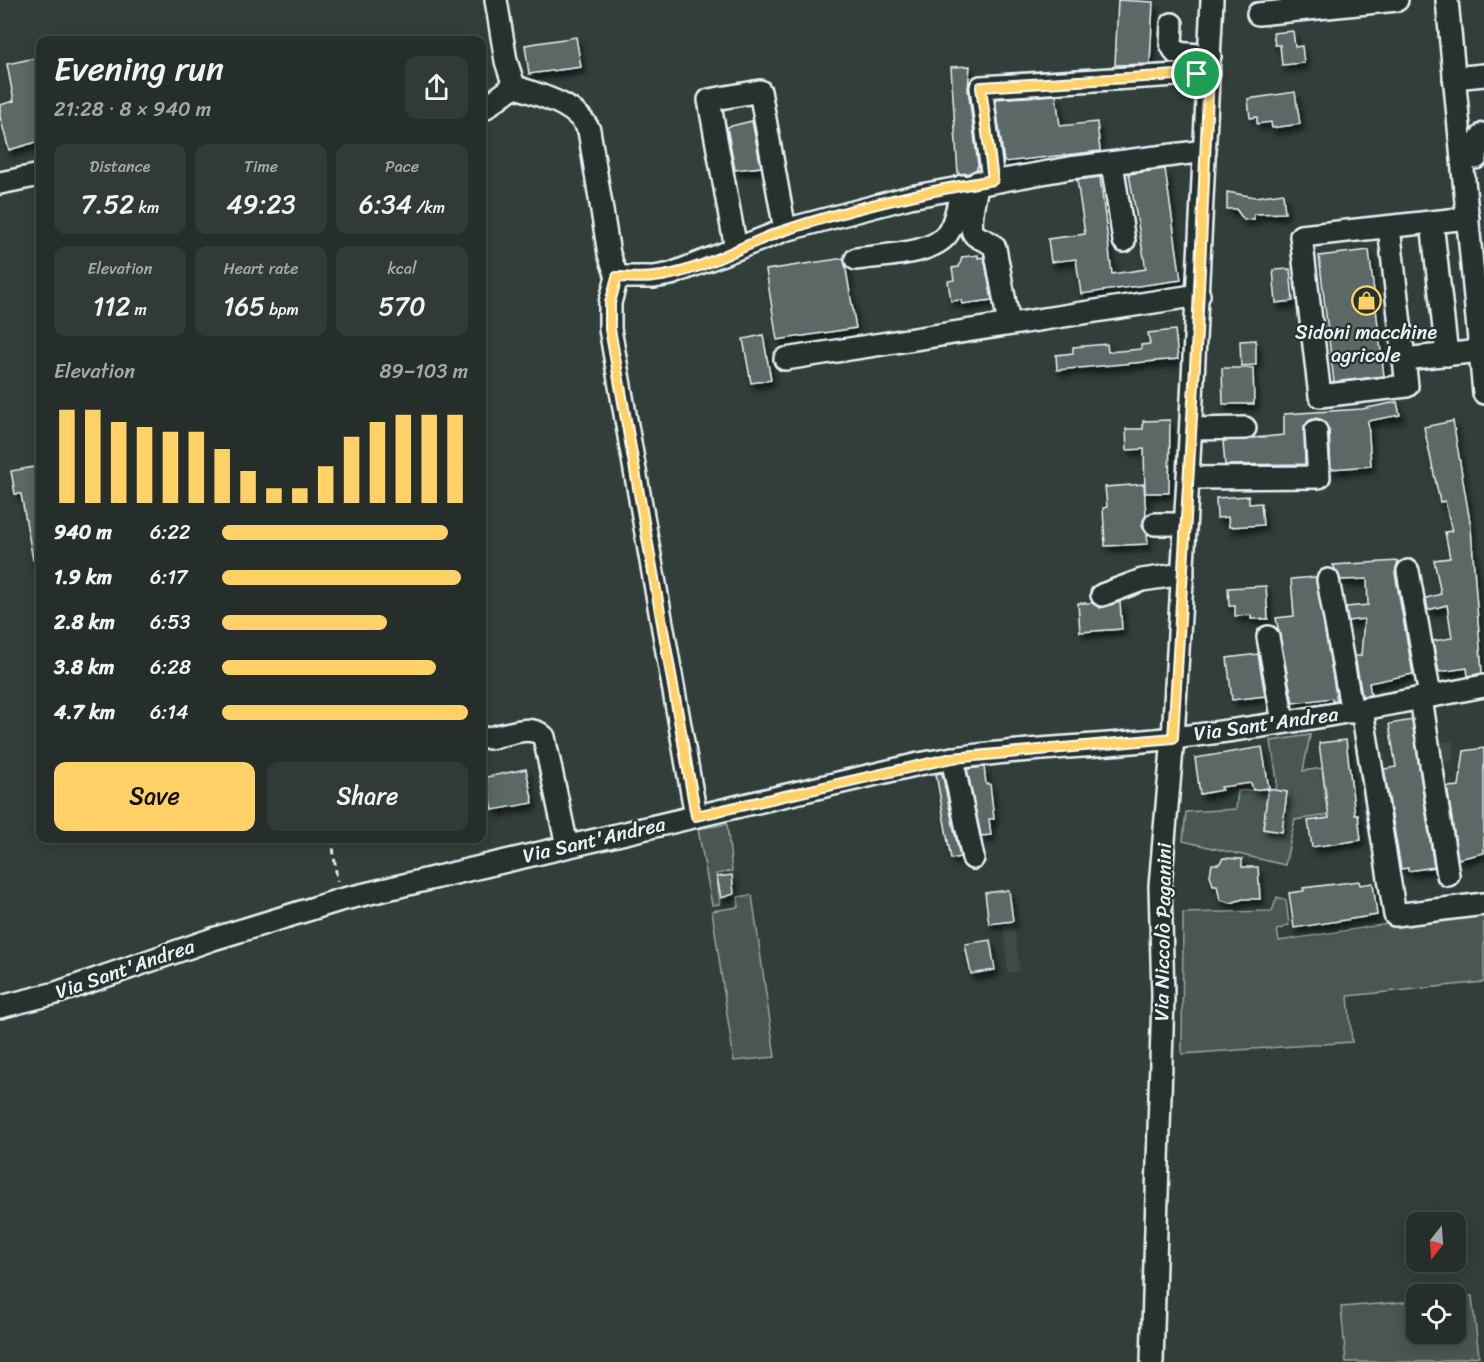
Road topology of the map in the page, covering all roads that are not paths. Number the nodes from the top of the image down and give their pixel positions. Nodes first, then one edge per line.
1 (496, 0) edge
2 (1212, 0) edge
3 (1397, 0) edge
4 (1447, 0) edge
5 (1359, 2) edge
6 (1284, 6) edge
7 (1258, 14) dead end
8 (1172, 24) dead end
9 (1209, 65) junction
10 (1484, 75) edge
11 (1455, 78) junction
12 (514, 86) junction
13 (486, 107) edge
14 (1484, 134) edge
15 (1205, 151) junction
16 (1474, 158) edge
17 (1112, 163) junction
18 (36, 176) edge
19 (0, 183) edge
20 (978, 183) junction
21 (1468, 218) junction
22 (1432, 222) junction
23 (1389, 226) junction
24 (785, 230) junction
25 (1124, 241) dead end
26 (736, 249) junction
27 (856, 259) dead end
28 (617, 277) junction
29 (1199, 295) junction
30 (1480, 297) edge
31 (1009, 324) junction
32 (1480, 351) junction
33 (1447, 354) junction
34 (785, 359) dead end
35 (1404, 359) junction
36 (1484, 393) edge
37 (1245, 428) dead end
38 (1191, 429) junction
39 (1316, 431) dead end
40 (1188, 478) junction
41 (1155, 524) dead end
42 (1185, 524) junction
43 (1407, 571) dead end
44 (1183, 574) junction
45 (1328, 580) dead end
46 (1102, 595) dead end
47 (1268, 637) dead end
48 (1484, 686) edge
49 (1426, 697) junction
50 (1357, 711) junction
51 (1282, 722) junction
52 (489, 738) dead end
53 (1173, 738) junction
54 (952, 758) junction
55 (696, 816) junction
56 (567, 846) junction
57 (973, 858) dead end
58 (1448, 875) dead end
59 (1484, 904) edge
60 (0, 1007) edge
61 (1152, 1362) edge

1 - 12 street
2 - 9 street, Via Niccolò Paganini
3 - 5 street
4 - 11 street
5 - 6 street
6 - 7 street
8 - 9 street
9 - 15 street, Via Niccolò Paganini
9 - 20 street
10 - 11 street
11 - 16 street
12 - 13 street
12 - 28 street
14 - 16 street
15 - 17 street
15 - 29 street, Via Niccolò Paganini
16 - 21 street
17 - 20 street
17 - 25 street
18 - 19 street
20 - 24 street
20 - 27 street
20 - 31 street
21 - 22 street
21 - 30 street
22 - 23 street
22 - 33 street
23 - 35 street
23 - 35 street
24 - 26 street
24 - 26 street
26 - 28 street
28 - 55 street
29 - 31 street
29 - 38 street, Via Niccolò Paganini
30 - 32 street
31 - 34 street
32 - 33 street
32 - 36 street
33 - 35 street
37 - 38 street
38 - 40 street, Via Niccolò Paganini
39 - 40 street
40 - 42 street, Via Niccolò Paganini
41 - 42 street
42 - 44 street, Via Niccolò Paganini
43 - 49 street
44 - 46 street
44 - 53 street, Via Niccolò Paganini
45 - 50 street
47 - 51 street
48 - 49 street, Via Sant'Andrea
49 - 50 street, Via Sant'Andrea
49 - 58 street
50 - 51 street, Via Sant'Andrea
50 - 59 street
51 - 53 street, Via Sant'Andrea
52 - 56 street
53 - 54 street, Via Sant'Andrea
53 - 61 street, Via Niccolò Paganini
54 - 55 street, Via Sant'Andrea
54 - 57 street
55 - 56 street, Via Sant'Andrea
56 - 60 street, Via Sant'Andrea

